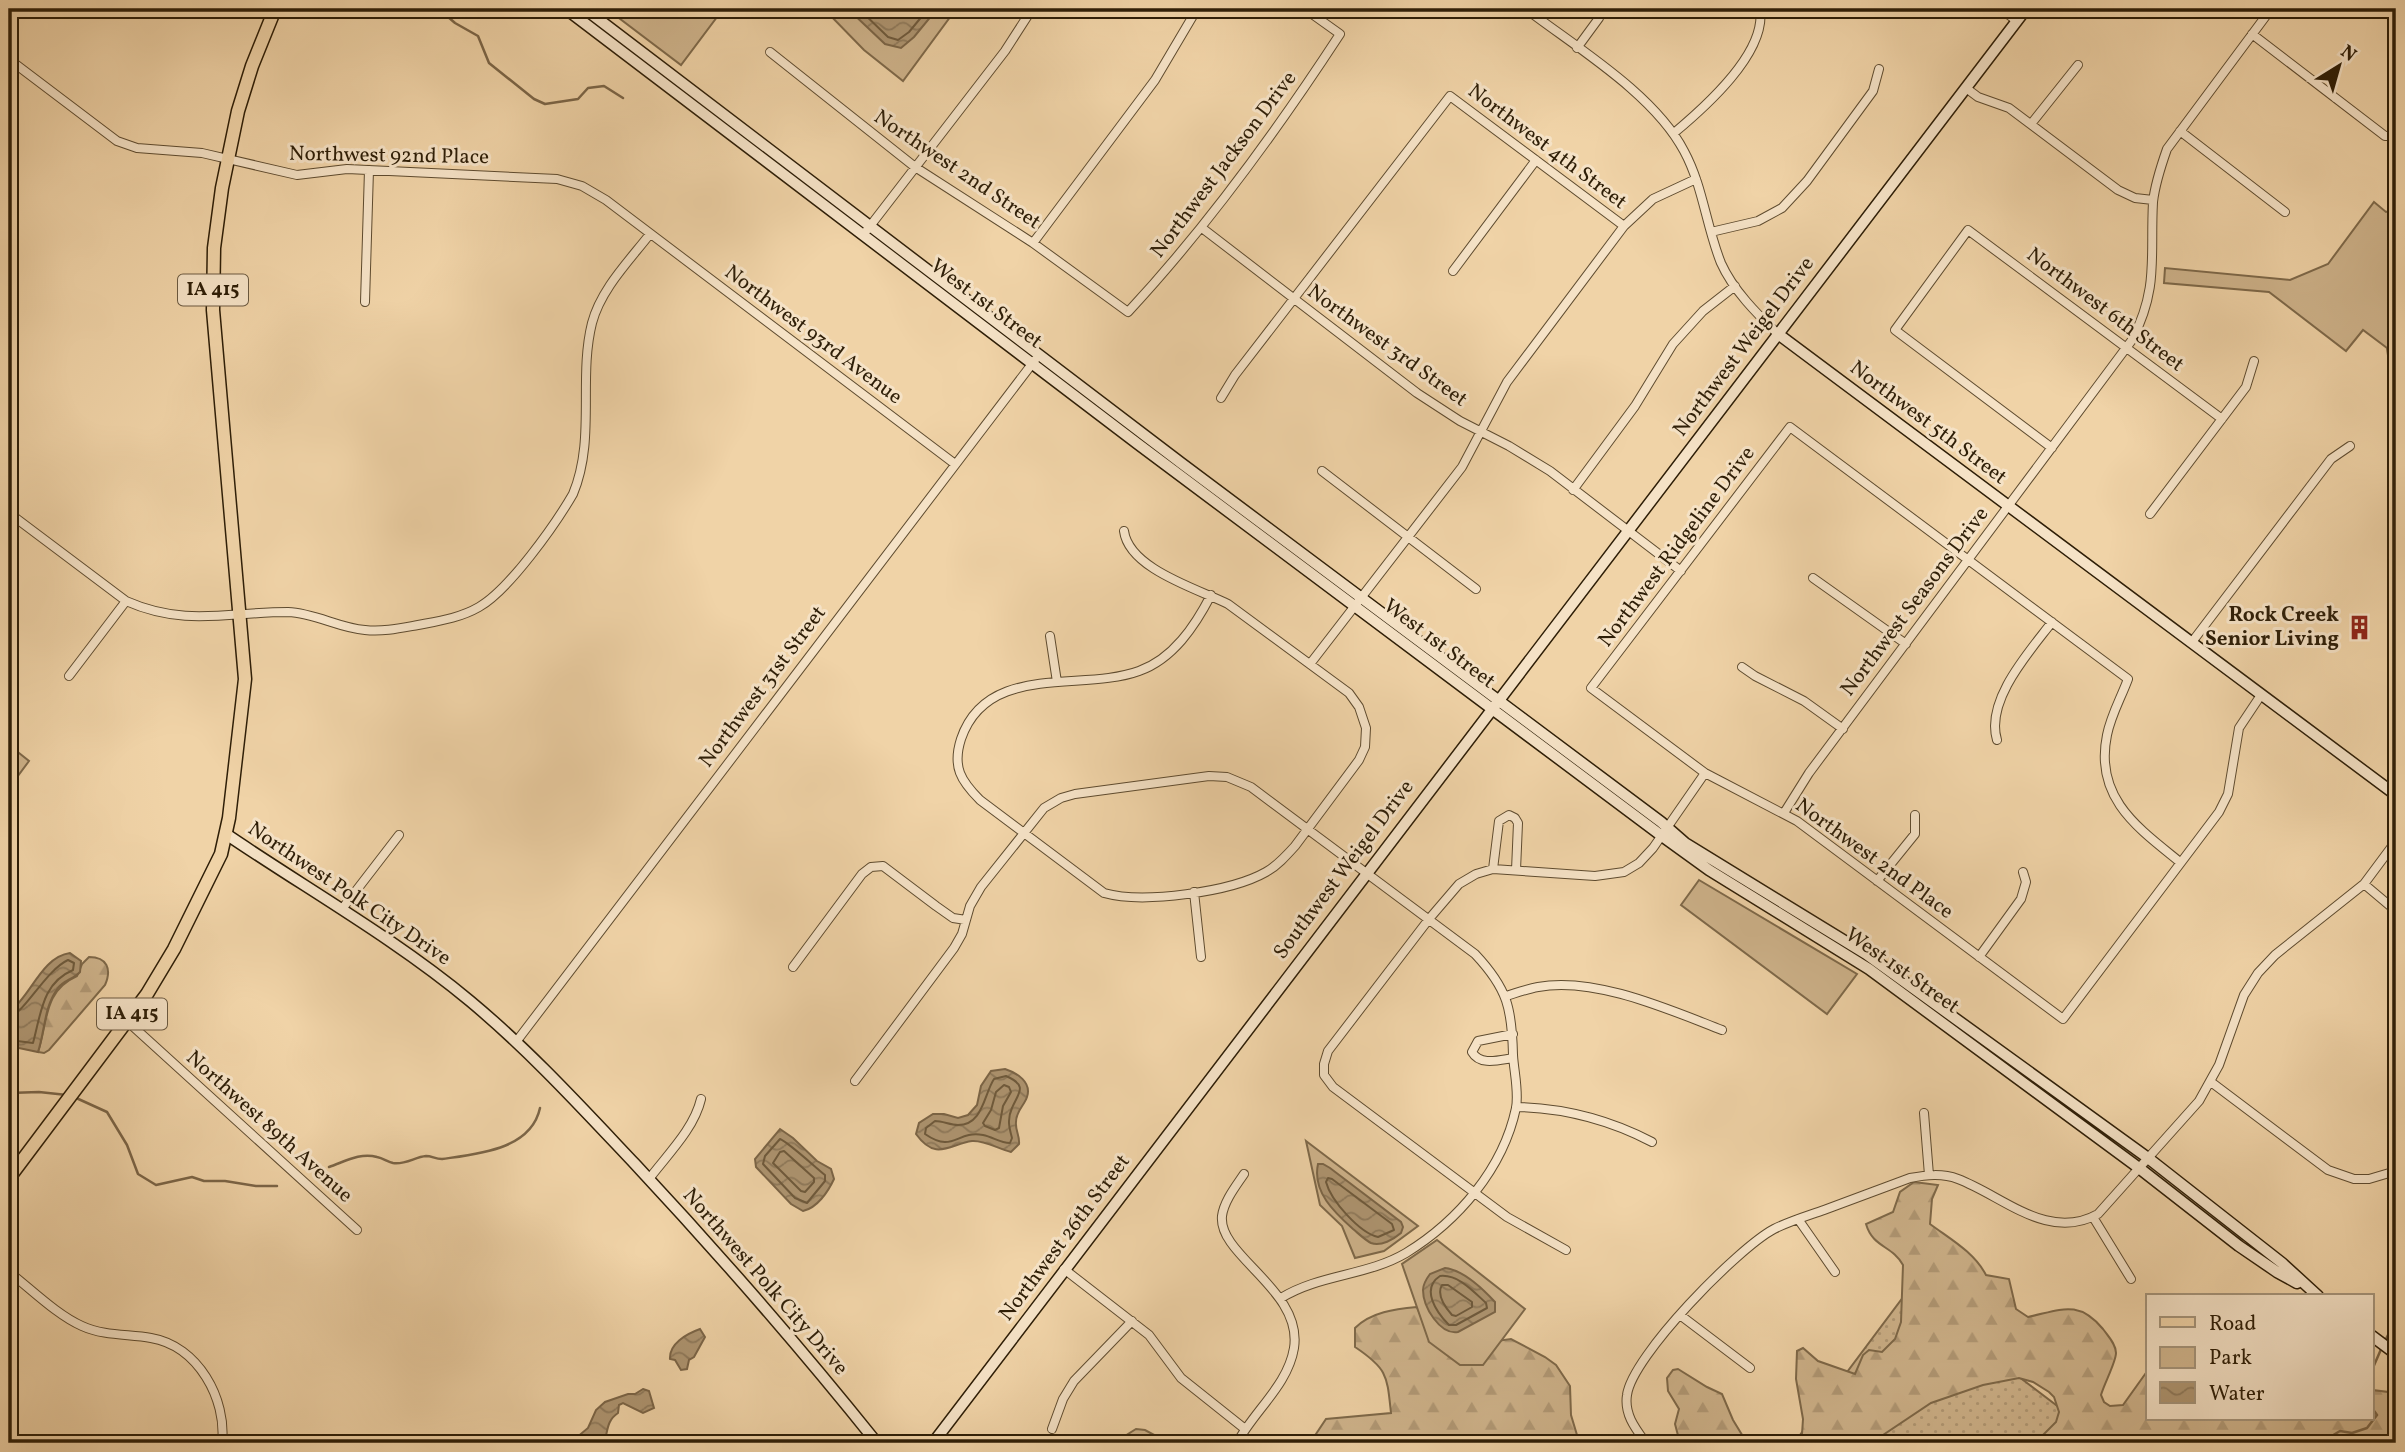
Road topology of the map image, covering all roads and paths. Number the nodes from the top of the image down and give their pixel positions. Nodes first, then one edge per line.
1 (275, 9) edge
2 (566, 9) edge
3 (585, 9) edge
4 (1032, 9) edge
5 (1197, 9) edge
6 (1305, 9) edge
7 (1526, 9) edge
8 (1600, 9) edge
9 (1760, 9) edge
10 (2001, 9) edge
11 (2026, 9) edge
12 (2271, 9) edge
13 (2017, 21) junction
14 (2252, 34) junction
15 (1577, 48) junction
16 (770, 52) dead end
17 (14, 63) dead end
18 (2078, 65) dead end
19 (1878, 69) dead end
20 (1966, 88) junction
21 (2031, 124) junction
22 (2180, 131) junction
23 (1674, 133) junction
24 (2396, 137) edge
25 (227, 159) junction
26 (1536, 160) junction
27 (915, 167) junction
28 (369, 170) junction
29 (1696, 179) junction
30 (2153, 200) junction
31 (2285, 212) dead end
32 (1623, 226) junction
33 (1202, 228) junction
34 (866, 231) junction
35 (1711, 232) junction
36 (650, 234) junction
37 (1033, 243) junction
38 (1452, 271) dead end
39 (1735, 286) junction
40 (1294, 299) junction
41 (365, 302) dead end
42 (1128, 312) joint
43 (1778, 334) junction
44 (2126, 348) junction
45 (1035, 359) junction
46 (2253, 361) dead end
47 (1222, 398) dead end
48 (2222, 419) junction
49 (1482, 432) junction
50 (2350, 446) dead end
51 (2052, 447) junction
52 (955, 464) junction
53 (1322, 471) dead end
54 (1573, 490) junction
55 (2008, 506) junction
56 (9, 513) edge
57 (2150, 514) dead end
58 (1124, 531) dead end
59 (1627, 531) junction
60 (1407, 537) junction
61 (1969, 560) junction
62 (1681, 571) junction
63 (1813, 578) dead end
64 (1476, 589) dead end
65 (1211, 595) junction
66 (126, 601) junction
67 (1358, 601) junction
68 (241, 616) junction
69 (2052, 622) junction
70 (1050, 636) dead end
71 (2192, 642) junction
72 (1906, 645) junction
73 (1310, 664) junction
74 (1742, 667) dead end
75 (69, 676) dead end
76 (1057, 682) junction
77 (1591, 688) joint
78 (2261, 695) junction
79 (1495, 704) junction
80 (1843, 729) junction
81 (1997, 740) dead end
82 (1705, 773) junction
83 (2396, 794) edge
84 (1784, 813) junction
85 (1914, 815) dead end
86 (1308, 828) junction
87 (1024, 832) junction
88 (1665, 832) junction
89 (226, 834) junction
90 (399, 835) dead end
91 (2396, 841) edge
92 (2180, 862) junction
93 (1493, 869) junction
94 (1516, 870) junction
95 (2023, 872) dead end
96 (1367, 873) junction
97 (1877, 881) junction
98 (2364, 884) junction
99 (1194, 892) junction
100 (342, 909) junction
101 (2396, 911) edge
102 (1429, 919) junction
103 (966, 920) junction
104 (1201, 957) dead end
105 (1979, 957) junction
106 (793, 967) dead end
107 (1506, 996) junction
108 (127, 1021) junction
109 (1722, 1030) dead end
110 (1513, 1034) junction
111 (516, 1042) junction
112 (1228, 1056) joint
113 (1513, 1058) junction
114 (855, 1081) dead end
115 (2211, 1082) junction
116 (701, 1099) dead end
117 (1516, 1107) junction
118 (1924, 1113) dead end
119 (1652, 1142) dead end
120 (2143, 1163) junction
121 (2396, 1171) edge
122 (1244, 1174) dead end
123 (1929, 1175) junction
124 (9, 1178) edge
125 (649, 1179) junction
126 (1474, 1193) junction
127 (2092, 1217) junction
128 (1798, 1219) junction
129 (357, 1230) dead end
130 (1566, 1250) dead end
131 (1064, 1269) junction
132 (9, 1272) edge
133 (1835, 1272) dead end
134 (2131, 1279) dead end
135 (2315, 1294) edge
136 (1282, 1298) junction
137 (1680, 1315) junction
138 (1132, 1321) junction
139 (2374, 1338) edge
140 (2396, 1354) edge
141 (1750, 1368) dead end
142 (1052, 1429) dead end
143 (1245, 1429) junction
144 (222, 1443) edge
145 (877, 1443) edge
146 (933, 1443) edge
147 (1237, 1443) edge
148 (1646, 1443) edge

1 - 25 main road, Northwest Polk City Drive / IA 415
2 - 34 street, West 1st Street
3 - 34 street, West 1st Street
4 - 27 street
5 - 37 street
6 - 33 street, Northwest Jackson Drive
7 - 15 street, Northwest 5th Street
8 - 15 street
9 - 23 street
10 - 13 street
11 - 13 street, Northwest Weigel Drive
12 - 14 street, Northwest Seasons Drive
13 - 20 street, Northwest Weigel Drive
14 - 22 street, Northwest Seasons Drive
14 - 24 street
15 - 23 street, Northwest 5th Street
16 - 27 street, Northwest 2nd Street
17 - 25 street, Northwest 92nd Place
18 - 21 street
19 - 35 street
20 - 21 street
20 - 43 street, Northwest Weigel Drive
21 - 30 street
22 - 30 street, Northwest Seasons Drive
22 - 31 street
23 - 29 street, Northwest 5th Street
25 - 28 street, Northwest 92nd Place
25 - 68 main road, Northwest Polk City Drive / IA 415
26 - 32 street, Northwest 4th Street
26 - 38 street
26 - 40 street, Northwest 4th Street
27 - 34 street
27 - 37 street, Northwest 2nd Street
28 - 36 street, Northwest 92nd Place
28 - 41 street
29 - 32 street
29 - 35 street, Northwest 5th Street
30 - 44 street, Northwest Seasons Drive
32 - 49 street
33 - 40 street, Northwest 3rd Street
33 - 42 street, Northwest Jackson Drive
34 - 45 street, West 1st Street
35 - 39 street, Northwest 5th Street
36 - 52 street, Northwest 93rd Avenue
36 - 68 street
37 - 42 street, Northwest 2nd Street
39 - 43 street, Northwest 5th Street
39 - 54 street
40 - 47 street
40 - 49 street, Northwest 3rd Street
43 - 55 street, Northwest 5th Street
43 - 59 street, Northwest Weigel Drive
44 - 48 street, Northwest 6th Street
44 - 51 street, Northwest Seasons Drive
44 - 51 street, Northwest 6th Street
45 - 52 street, Northwest 31st Street
45 - 67 street, West 1st Street
46 - 48 street
48 - 57 street
49 - 54 street, Northwest 3rd Street
49 - 60 street
50 - 71 street
51 - 55 street, Northwest Seasons Drive
52 - 111 street, Northwest 31st Street
53 - 60 street
54 - 59 street, Northwest 3rd Street
55 - 61 street, Northwest Seasons Drive
55 - 71 street, Northwest 5th Street
56 - 66 street
58 - 65 street
59 - 62 street, Northwest 3rd Street
59 - 79 street, Northwest Weigel Drive
60 - 64 street
60 - 67 street
61 - 62 street, Northwest Ridgeline Drive
61 - 69 street
61 - 72 street, Northwest Seasons Drive
62 - 77 street, Northwest Ridgeline Drive
63 - 72 street
65 - 73 street
65 - 76 street
66 - 68 street
66 - 75 street
67 - 73 street
67 - 79 street, West 1st Street
68 - 89 main road, Northwest Polk City Drive / IA 415
69 - 81 street
69 - 92 street
70 - 76 street
71 - 78 street, Northwest 5th Street
72 - 80 street, Northwest Seasons Drive
73 - 86 street
74 - 80 street
76 - 87 street
77 - 82 street, Northwest 2nd Place
78 - 83 street, Northwest 5th Street
78 - 92 street
79 - 88 street, West 1st Street
79 - 96 street, Southwest Weigel Drive
80 - 84 street, Northwest Seasons Drive
82 - 84 street, Northwest 2nd Place
82 - 88 street
84 - 97 street, Northwest 2nd Place
85 - 97 street
86 - 87 street
86 - 96 street
86 - 99 street
87 - 99 street
87 - 103 street
88 - 94 street
88 - 120 street, West 1st Street
89 - 100 street, Northwest Polk City Drive
89 - 108 main road, IA 415
90 - 100 street
91 - 98 street
92 - 105 street, Northwest 2nd Place
93 - 94 street
93 - 94 street
93 - 102 street
95 - 105 street
96 - 102 street
96 - 112 street, Southwest Weigel Drive
97 - 105 street, Northwest 2nd Place
98 - 101 street
98 - 115 street
99 - 104 street
100 - 111 street, Northwest Polk City Drive
102 - 107 street
102 - 126 street
103 - 106 street
103 - 114 street
107 - 109 street
107 - 110 street
108 - 124 main road, IA 415
108 - 129 street, Northwest 89th Avenue
110 - 113 street
110 - 113 street
111 - 125 street, Northwest Polk City Drive
112 - 131 street, Northwest 26th Street
113 - 117 street
115 - 120 street
115 - 121 street
116 - 125 street
117 - 119 street
117 - 126 street
118 - 123 street
120 - 127 street
120 - 135 street, West 1st Street
122 - 136 street
123 - 127 street
123 - 128 street
125 - 145 street, Northwest Polk City Drive
126 - 130 street
126 - 136 street
127 - 134 street
128 - 133 street
128 - 137 street
131 - 138 street
131 - 146 street, Northwest 26th Street
132 - 144 street
136 - 143 street
137 - 141 street
137 - 148 street
138 - 142 street
138 - 143 street
139 - 140 street
143 - 147 street

